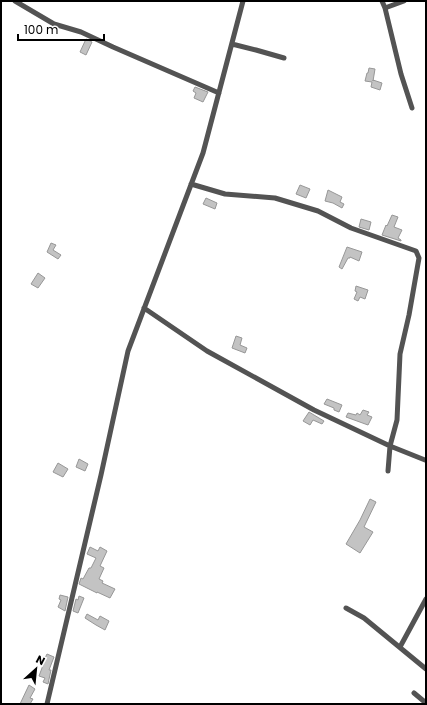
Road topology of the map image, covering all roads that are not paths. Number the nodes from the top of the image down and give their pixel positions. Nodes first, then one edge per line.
1 (15, 1) edge
2 (243, 1) edge
3 (382, 1) edge
4 (404, 1) edge
5 (385, 8) junction
6 (232, 44) junction
7 (284, 58) dead end
8 (219, 93) junction
9 (412, 108) dead end
10 (191, 184) junction
11 (144, 308) junction
12 (390, 446) junction
13 (425, 460) dead end
14 (388, 471) dead end
15 (426, 599) edge
16 (346, 608) dead end
17 (400, 647) junction
18 (426, 669) edge
19 (414, 693) dead end
20 (426, 703) edge
21 (47, 704) edge

1 - 8 street
2 - 6 street
3 - 5 street
4 - 5 street
5 - 9 street
6 - 7 street
6 - 8 street
8 - 10 street
10 - 11 street
10 - 12 street
11 - 12 street
11 - 21 street
12 - 13 street
12 - 14 street
15 - 17 street
16 - 17 street
17 - 18 street
19 - 20 street

